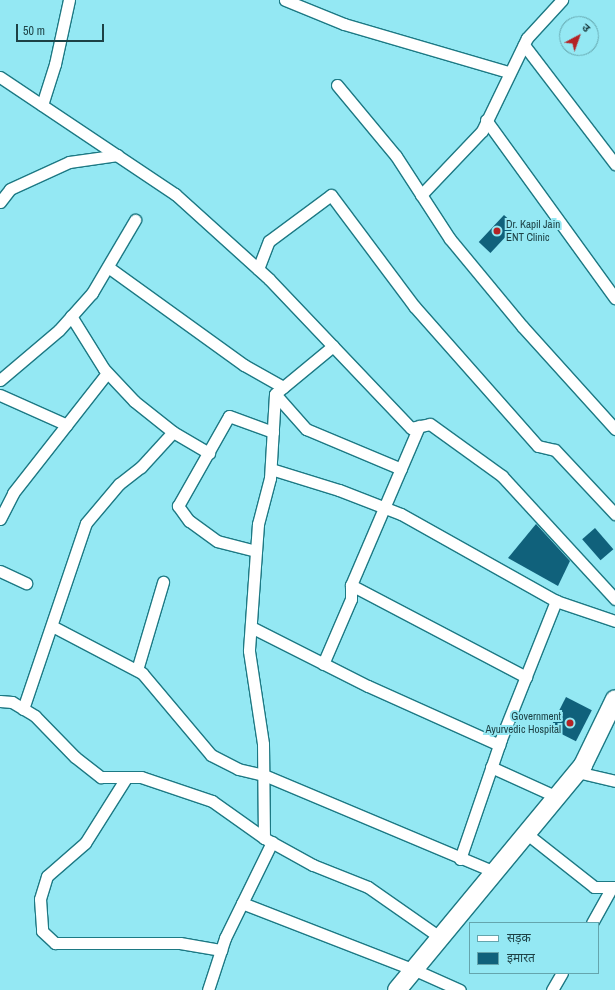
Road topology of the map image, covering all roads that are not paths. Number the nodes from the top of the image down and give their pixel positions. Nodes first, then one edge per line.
1 (68, 0) edge
2 (286, 0) edge
3 (561, 1) edge
4 (524, 45) junction
5 (508, 72) junction
6 (0, 77) edge
7 (337, 85) dead end
8 (42, 105) junction
9 (486, 120) junction
10 (118, 155) junction
11 (615, 164) edge
12 (421, 195) junction
13 (0, 202) edge
14 (135, 220) dead end
15 (108, 267) junction
16 (258, 269) junction
17 (615, 298) edge
18 (71, 316) junction
19 (333, 346) junction
20 (107, 373) junction
21 (0, 380) edge
22 (279, 390) junction
23 (0, 395) edge
24 (67, 425) junction
25 (419, 426) junction
26 (615, 429) edge
27 (173, 432) junction
28 (273, 432) junction
29 (209, 453) junction
30 (271, 469) junction
31 (401, 469) junction
32 (385, 508) junction
33 (615, 514) edge
34 (0, 519) edge
35 (256, 551) junction
36 (0, 571) edge
37 (163, 582) dead end
38 (26, 583) dead end
39 (351, 585) junction
40 (615, 599) edge
41 (556, 602) junction
42 (615, 621) edge
43 (52, 626) junction
44 (252, 626) junction
45 (324, 664) junction
46 (137, 670) junction
47 (526, 677) junction
48 (615, 699) edge
49 (1, 701) edge
50 (23, 709) junction
51 (0, 712) edge
52 (499, 745) junction
53 (491, 767) junction
54 (577, 772) junction
55 (264, 775) junction
56 (126, 778) junction
57 (615, 781) edge
58 (557, 797) junction
59 (527, 834) junction
60 (268, 840) junction
61 (460, 859) junction
62 (495, 872) junction
63 (614, 887) edge
64 (242, 903) junction
65 (593, 922) edge
66 (441, 938) junction
67 (221, 950) junction
68 (415, 970) junction
69 (561, 974) edge
70 (208, 990) edge
71 (397, 990) edge
72 (460, 990) edge
73 (552, 990) edge

1 - 8 street
2 - 5 street
3 - 4 street
4 - 5 street
4 - 11 street
5 - 9 street
6 - 8 street
7 - 12 street
8 - 10 street
9 - 12 street
9 - 17 street
10 - 13 street
10 - 16 street
12 - 26 street
14 - 15 street
15 - 18 street
15 - 22 street
16 - 19 street
16 - 33 street
18 - 20 street
18 - 21 street
19 - 22 street
19 - 25 street
20 - 24 street
20 - 27 street
22 - 28 street
22 - 31 street
23 - 24 street
24 - 34 street
25 - 31 street
25 - 40 street
27 - 29 street
27 - 43 street
28 - 29 street
28 - 30 street
29 - 35 street
30 - 32 street
30 - 35 street
31 - 32 street
32 - 39 street
32 - 41 street
35 - 44 street
36 - 38 street
37 - 46 street
39 - 45 street
39 - 47 street
41 - 42 street
41 - 47 street
43 - 46 street
43 - 50 street
44 - 45 street
44 - 55 street
45 - 52 street
46 - 55 street
47 - 52 street
48 - 54 main road
49 - 50 street
49 - 51 street
50 - 56 street
52 - 53 street
53 - 58 street
53 - 61 street
54 - 57 street
54 - 58 main road
55 - 60 street
55 - 61 street
56 - 60 street
56 - 67 street
58 - 59 main road
59 - 62 main road
59 - 63 street
60 - 64 street
60 - 66 street
61 - 62 street
62 - 66 main road
63 - 65 street
64 - 67 street
64 - 68 street
66 - 68 main road
67 - 70 street
68 - 71 main road
68 - 72 street
69 - 73 street

